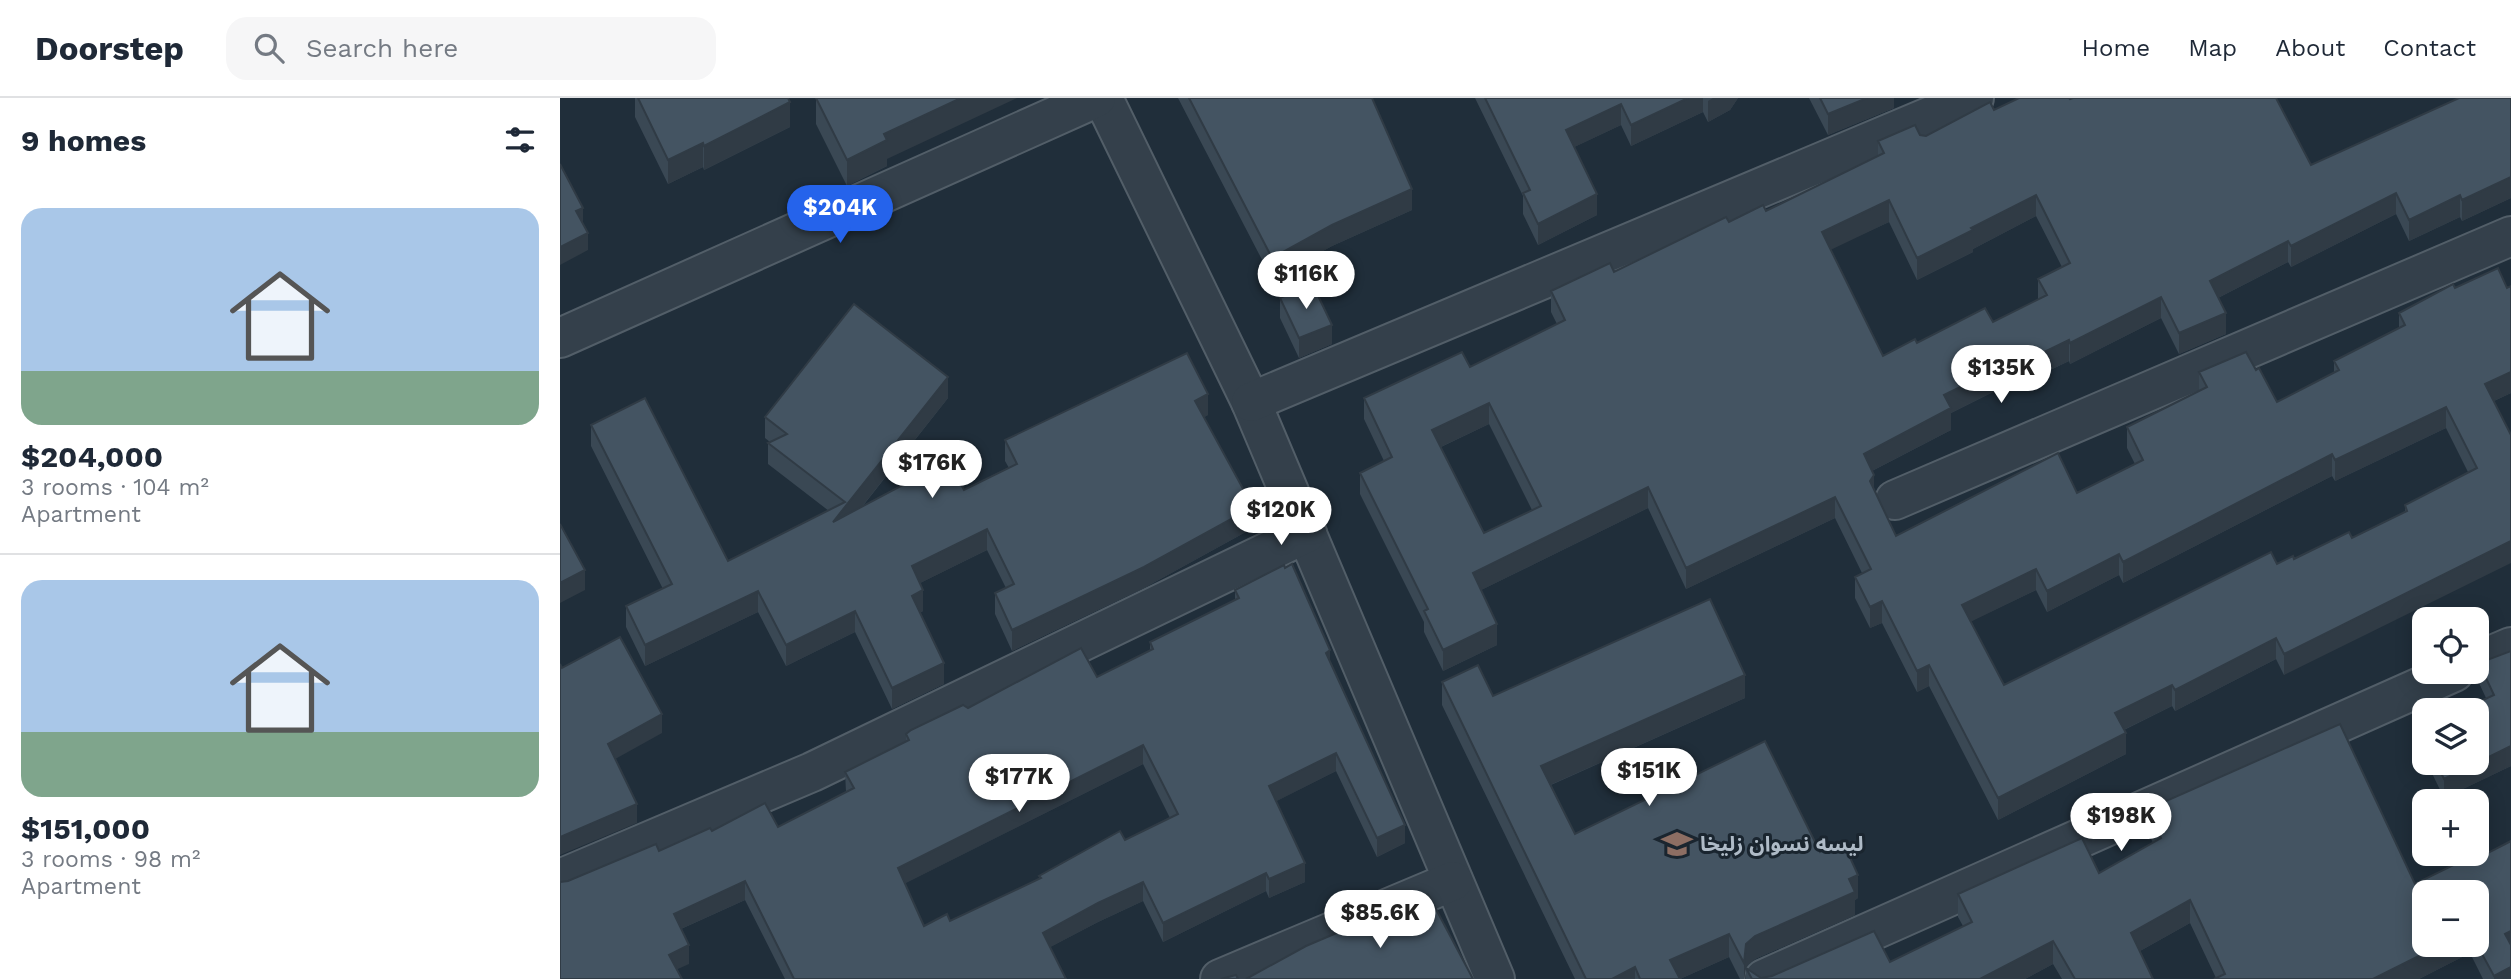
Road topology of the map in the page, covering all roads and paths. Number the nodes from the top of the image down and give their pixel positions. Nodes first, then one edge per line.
1 (1096, 98) edge
2 (1103, 98) edge
3 (1974, 98) edge
4 (2511, 236) edge
5 (560, 338) edge
6 (1251, 402) junction
7 (1895, 500) dead end
8 (1307, 533) junction
9 (2511, 647) edge
10 (2489, 656) edge
11 (2427, 684) edge
12 (560, 879) edge
13 (1453, 881) junction
14 (1220, 979) edge
15 (1495, 979) edge
16 (1764, 979) edge

1 - 5 street
2 - 6 street
3 - 6 street
4 - 7 street
6 - 8 street
8 - 12 street
8 - 13 street
9 - 10 street
11 - 16 street
13 - 14 street
13 - 15 street

